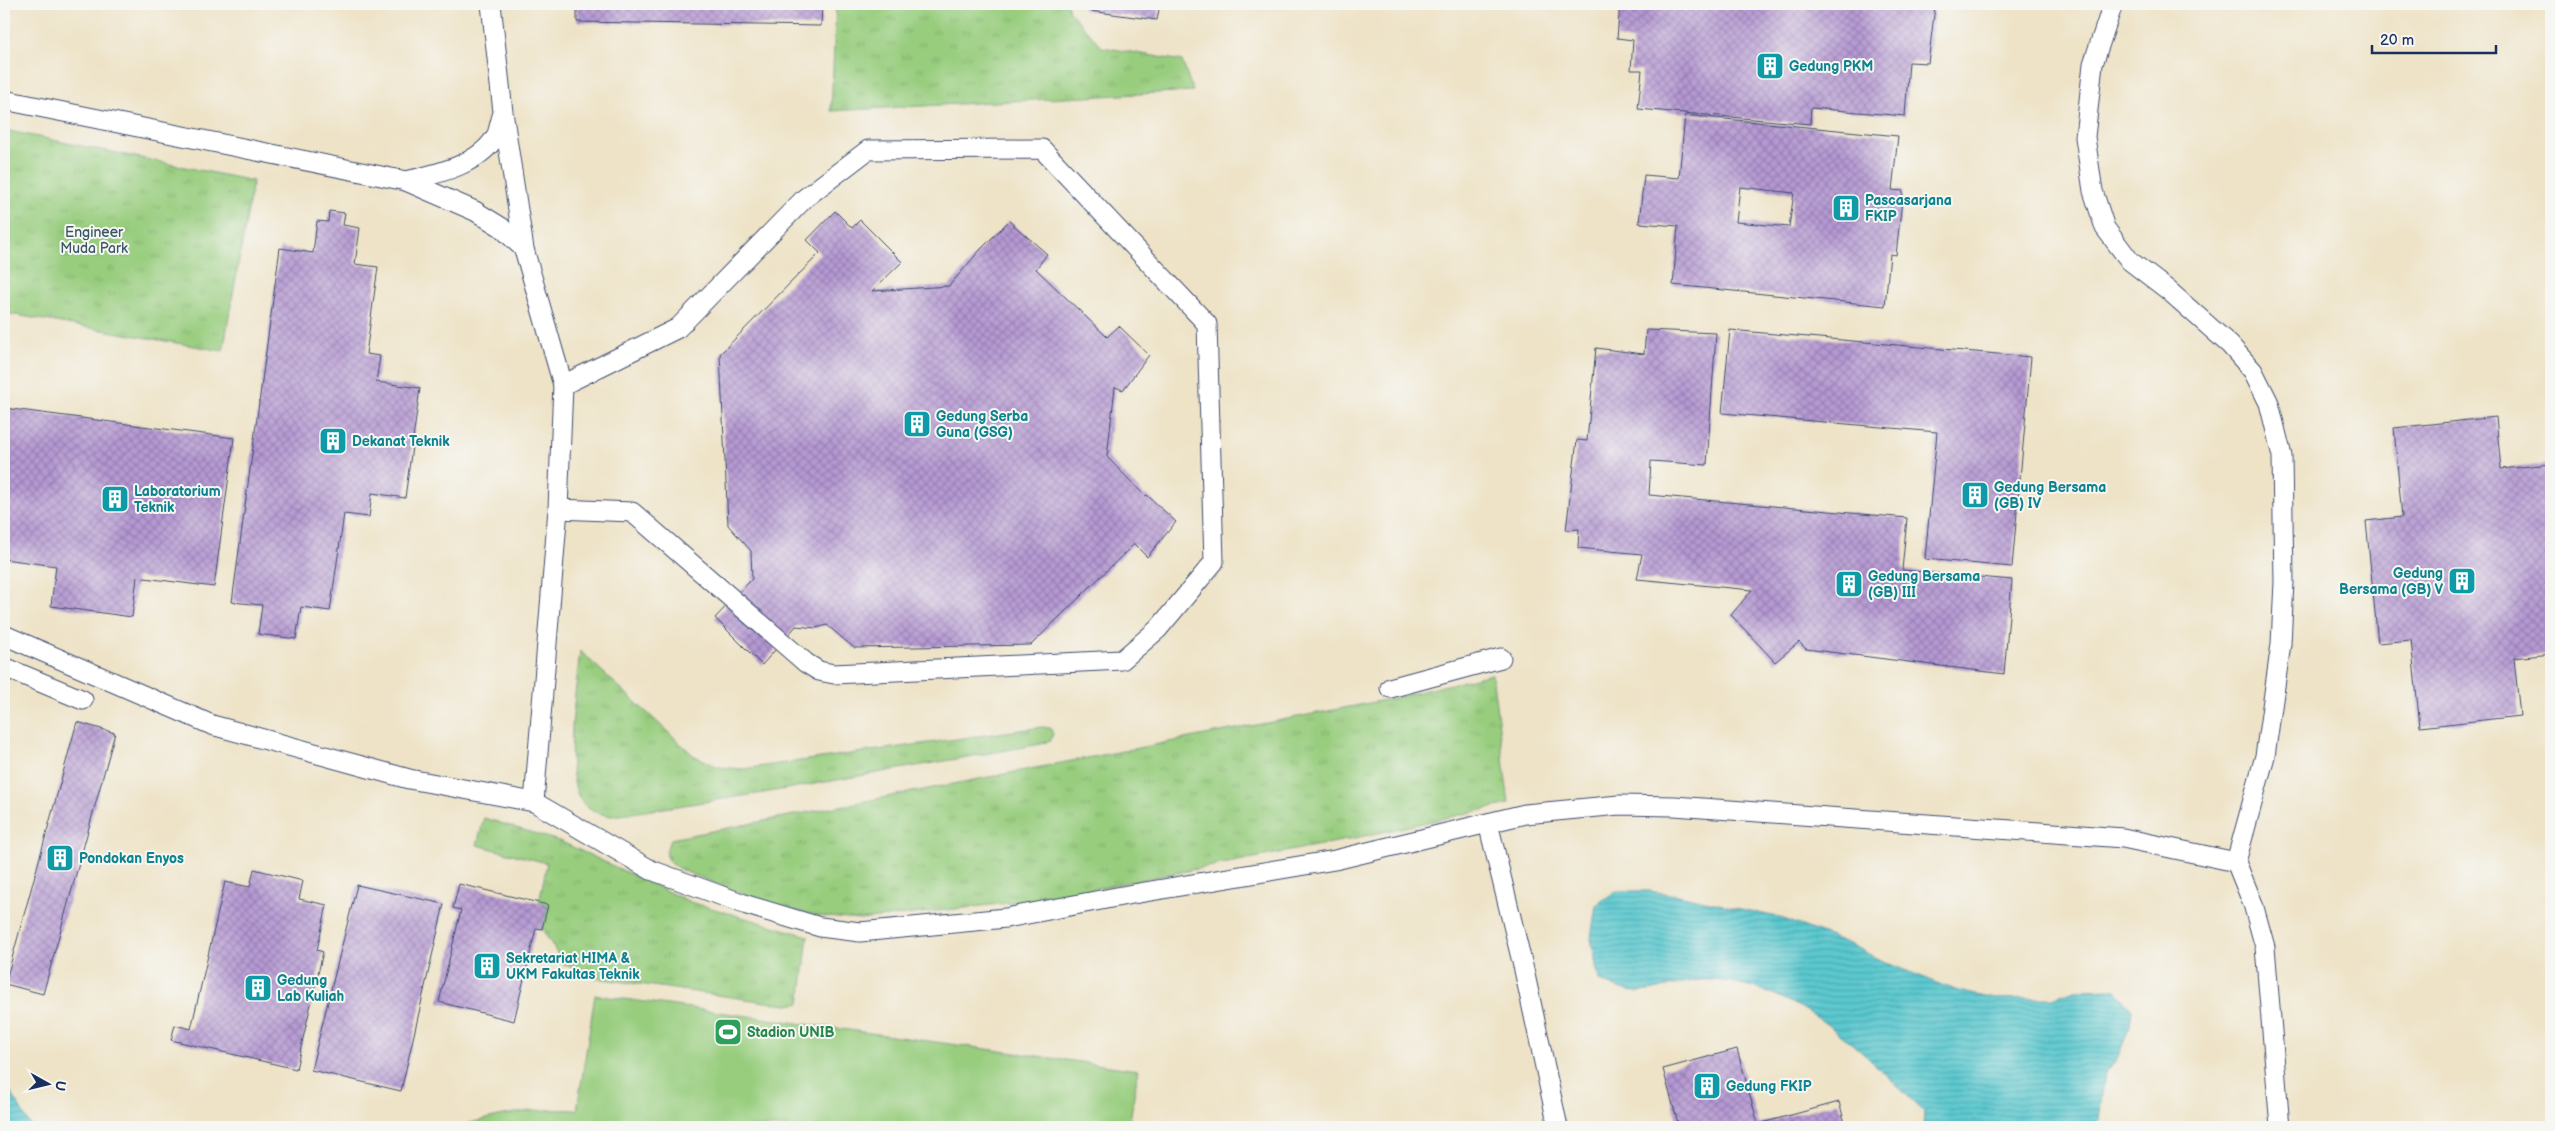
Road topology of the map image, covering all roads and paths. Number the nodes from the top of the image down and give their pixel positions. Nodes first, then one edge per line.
1 (491, 4) edge
2 (2113, 4) edge
3 (4, 100) edge
4 (503, 112) junction
5 (406, 181) junction
6 (524, 249) junction
7 (563, 386) junction
8 (558, 508) junction
9 (4, 635) edge
10 (1501, 658) dead end
11 (4, 667) edge
12 (1390, 688) dead end
13 (83, 700) dead end
14 (534, 802) junction
15 (1488, 823) junction
16 (2236, 862) junction
17 (1558, 1127) edge
18 (2280, 1127) edge

1 - 4 lane
2 - 16 lane
3 - 5 lane
4 - 5 lane
4 - 6 lane
5 - 6 lane
6 - 7 lane
7 - 8 lane
7 - 8 lane
8 - 14 lane
9 - 14 lane
10 - 12 lane
11 - 13 lane
14 - 15 lane
15 - 16 lane
15 - 17 lane
16 - 18 lane

